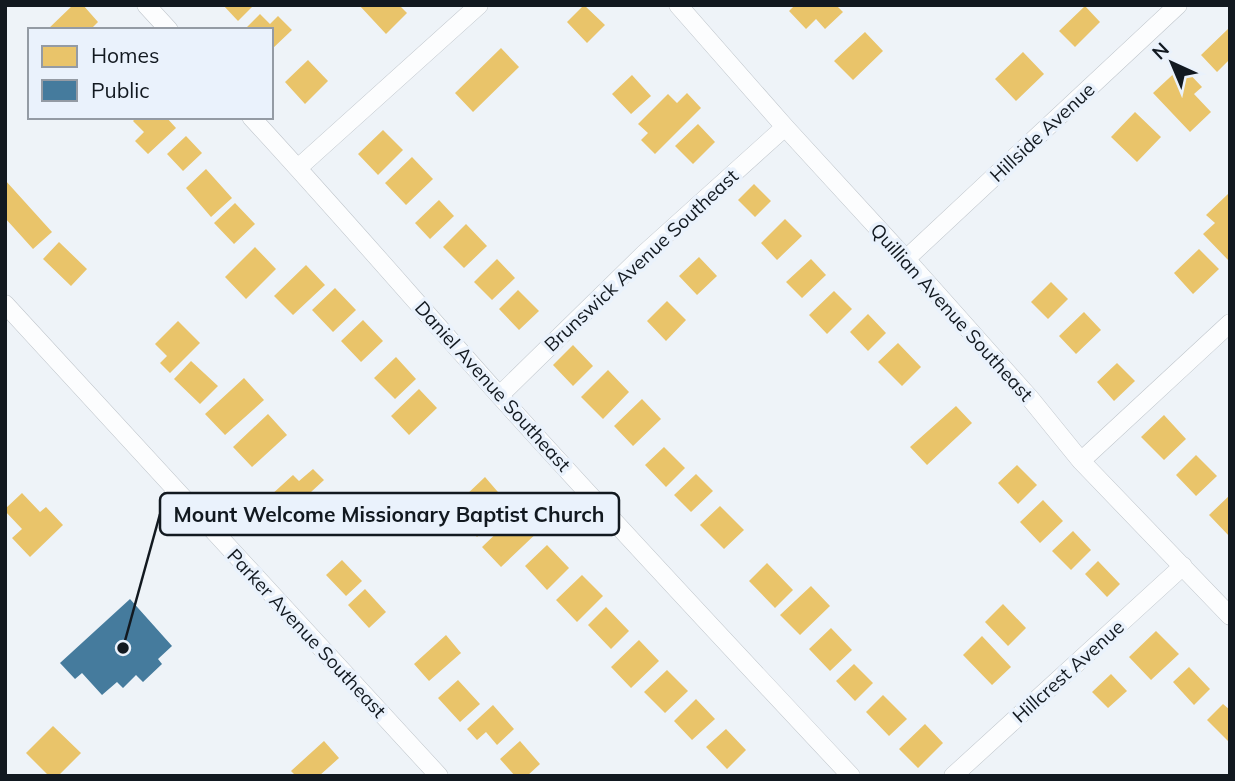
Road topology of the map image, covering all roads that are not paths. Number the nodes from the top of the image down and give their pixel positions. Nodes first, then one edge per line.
1 (146, 5) edge
2 (479, 5) edge
3 (678, 5) edge
4 (1178, 5) edge
5 (167, 28) edge
6 (253, 119) edge
7 (785, 127) junction
8 (298, 168) junction
9 (906, 259) junction
10 (5, 304) edge
11 (1230, 323) edge
12 (500, 395) junction
13 (1081, 461) junction
14 (1182, 566) junction
15 (1230, 616) edge
16 (439, 776) edge
17 (851, 776) edge
18 (953, 776) edge

1 - 5 street
2 - 8 street
3 - 7 street, Quillian Avenue Southeast
4 - 9 street, Hillside Avenue
6 - 8 street, Daniel Avenue Southeast
7 - 9 street, Quillian Avenue Southeast
7 - 12 street, Brunswick Avenue Southeast
8 - 12 street, Daniel Avenue Southeast
9 - 13 street, Quillian Avenue Southeast
10 - 16 street, Parker Avenue Southeast
11 - 13 street
12 - 17 street, Daniel Avenue Southeast
13 - 14 street, Quillian Avenue Southeast
14 - 15 street, Quillian Avenue Southeast
14 - 18 street, Hillcrest Avenue

